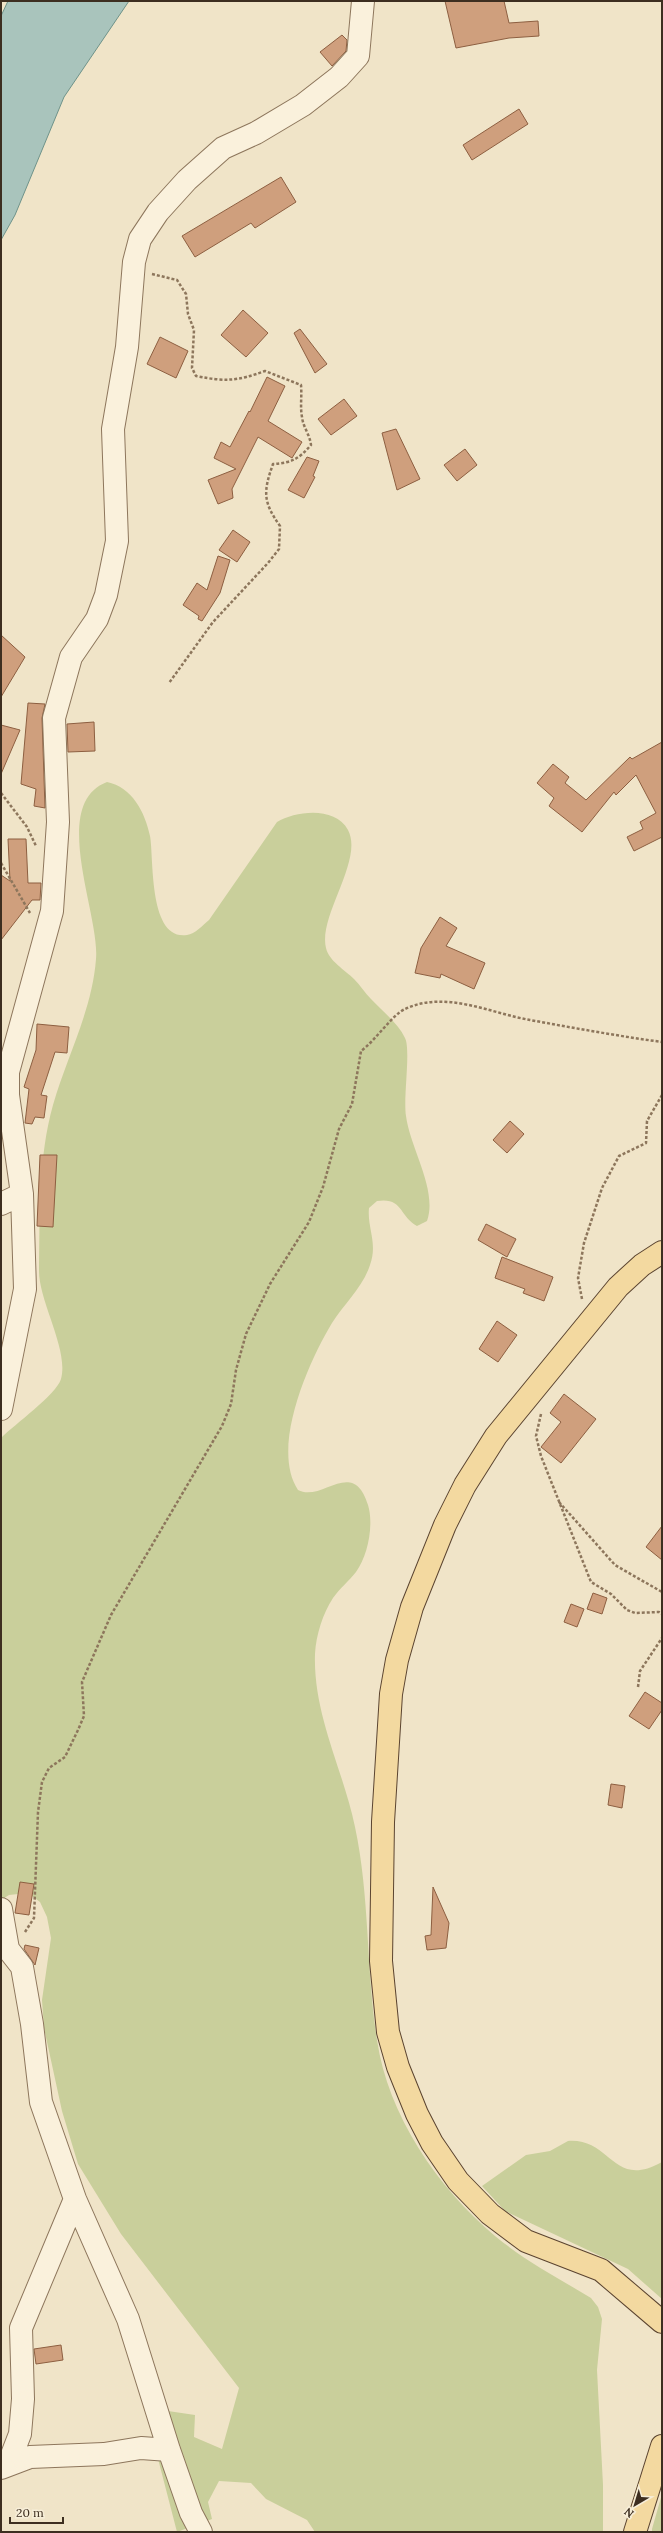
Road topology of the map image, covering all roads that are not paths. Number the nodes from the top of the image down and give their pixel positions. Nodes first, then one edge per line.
1 (363, 1) edge
2 (22, 1194) junction
3 (1, 1204) edge
4 (662, 1252) edge
5 (1, 1409) edge
6 (1, 1909) edge
7 (10, 1961) edge
8 (75, 2199) junction
9 (662, 2322) edge
10 (662, 2446) edge
11 (169, 2450) junction
12 (5, 2466) edge
13 (201, 2532) edge
14 (635, 2532) edge

1 - 2 street
2 - 3 street
2 - 5 street
4 - 9 main road
6 - 7 street
7 - 8 street
8 - 11 street
8 - 12 street
10 - 14 main road
11 - 12 street
11 - 13 street

